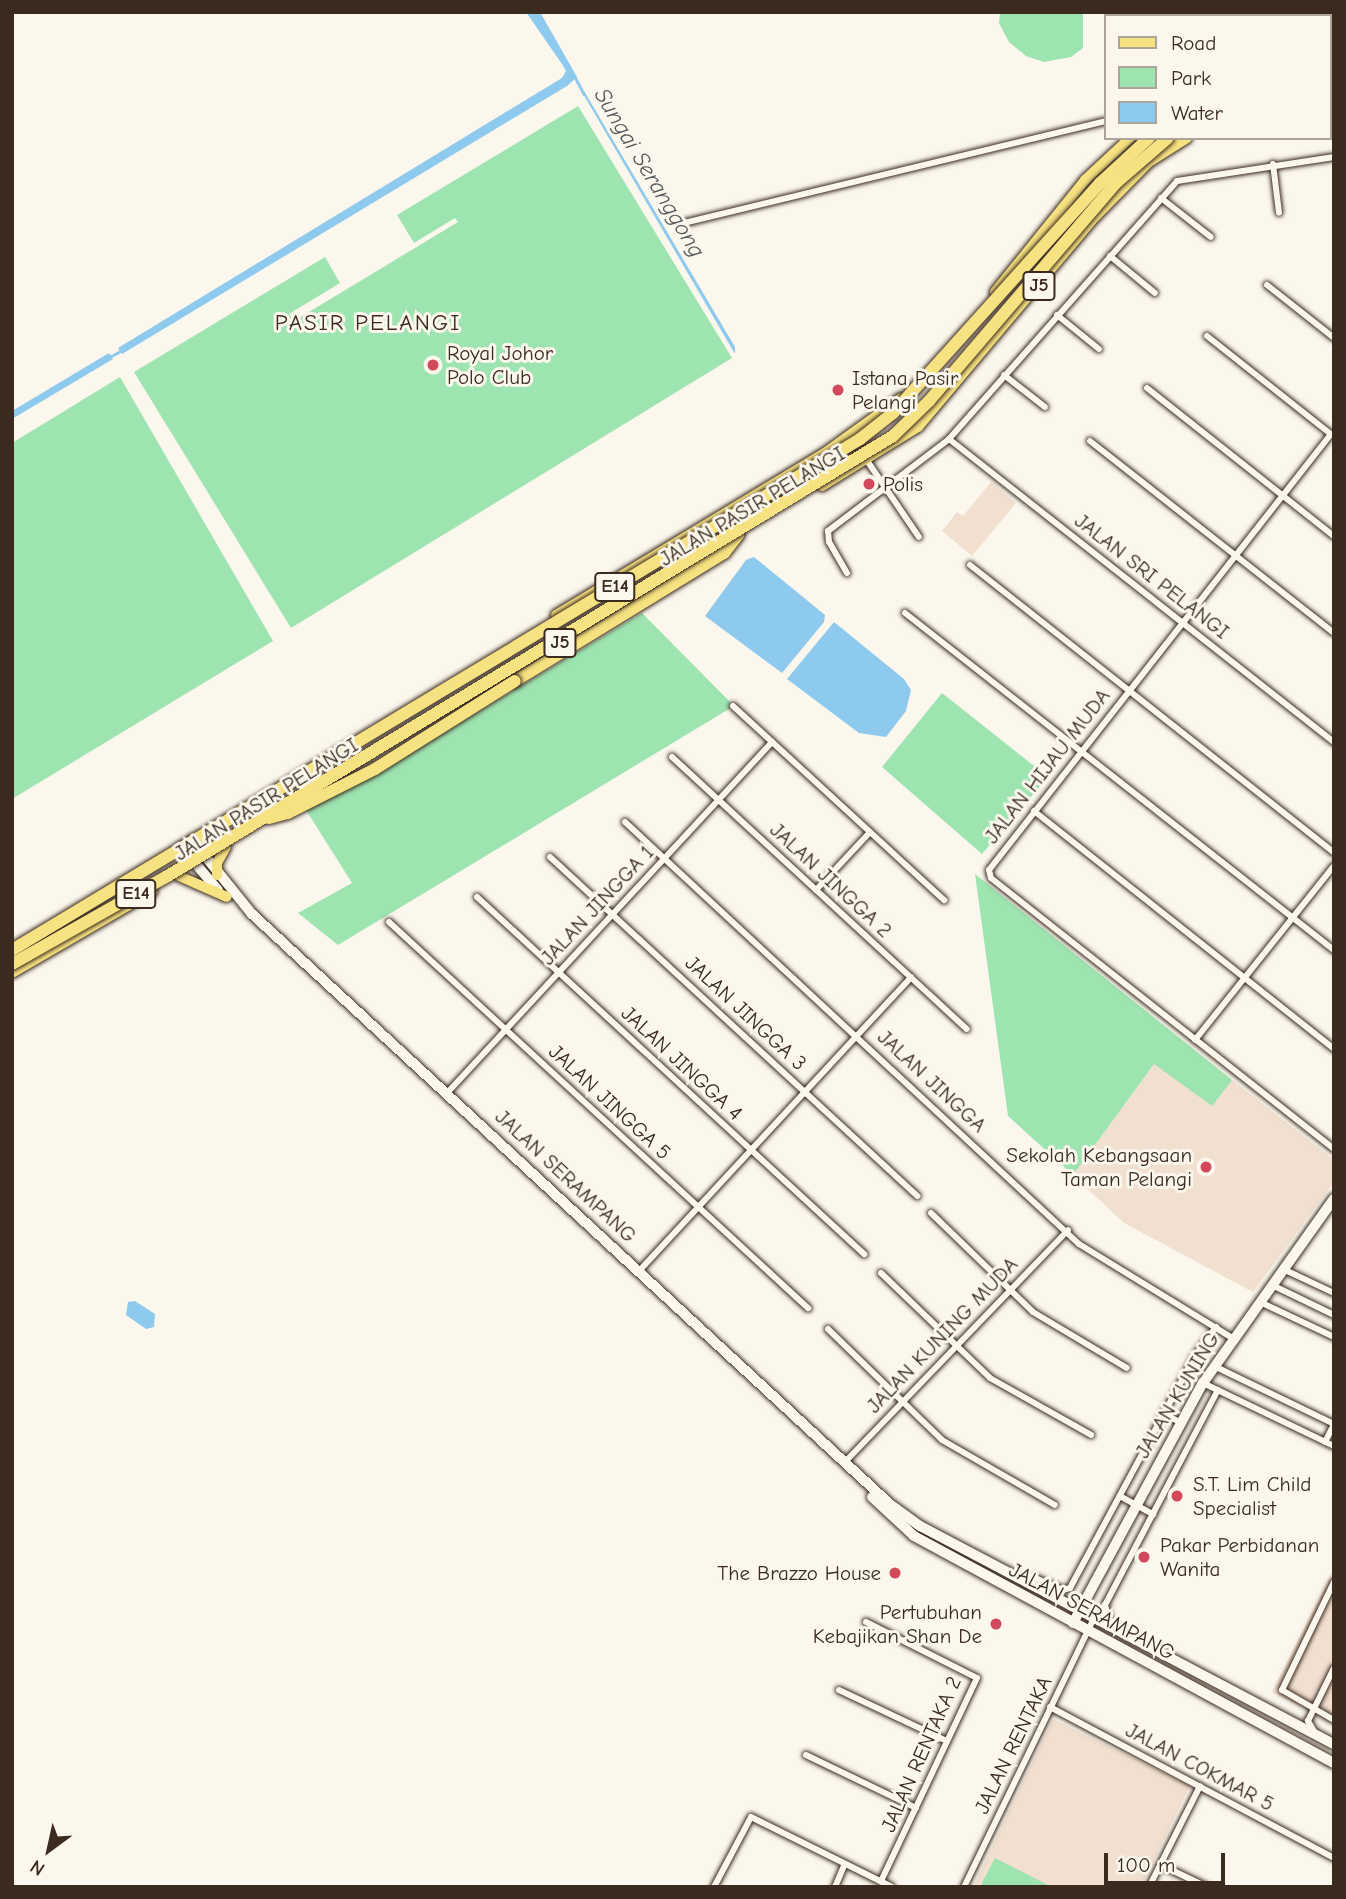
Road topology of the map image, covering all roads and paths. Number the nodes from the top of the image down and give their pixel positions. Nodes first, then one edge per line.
1 (1104, 121) edge
2 (1131, 140) edge
3 (1134, 140) edge
4 (1147, 140) edge
5 (1169, 141) edge
6 (1334, 157) edge
7 (1149, 162) junction
8 (1273, 164) junction
9 (1161, 198) junction
10 (1279, 213) dead end
11 (680, 224) dead end
12 (1211, 237) dead end
13 (1110, 256) junction
14 (1267, 285) dead end
15 (1155, 293) dead end
16 (1057, 316) junction
17 (1207, 336) dead end
18 (1334, 338) edge
19 (1099, 349) dead end
20 (1004, 375) junction
21 (1147, 388) dead end
22 (1045, 407) dead end
23 (1332, 435) edge
24 (850, 436) junction
25 (949, 439) junction
26 (1090, 441) dead end
27 (867, 460) junction
28 (888, 490) junction
29 (1283, 496) junction
30 (738, 536) junction
31 (1334, 536) edge
32 (919, 537) dead end
33 (1236, 556) junction
34 (970, 565) dead end
35 (847, 573) dead end
36 (905, 613) dead end
37 (1183, 622) junction
38 (1334, 634) edge
39 (1129, 690) junction
40 (733, 706) dead end
41 (772, 742) junction
42 (1334, 742) edge
43 (1082, 750) junction
44 (672, 757) dead end
45 (719, 800) junction
46 (1034, 811) junction
47 (259, 821) junction
48 (625, 822) dead end
49 (870, 832) junction
50 (193, 841) junction
51 (226, 847) junction
52 (181, 848) junction
53 (1334, 852) edge
54 (550, 857) dead end
55 (665, 858) junction
56 (205, 860) junction
57 (1334, 866) edge
58 (194, 867) junction
59 (217, 875) junction
60 (179, 876) junction
61 (816, 890) junction
62 (227, 897) junction
63 (477, 897) dead end
64 (944, 900) dead end
65 (252, 914) junction
66 (612, 914) junction
67 (1293, 918) junction
68 (389, 922) dead end
69 (12, 944) edge
70 (12, 950) edge
71 (1334, 950) edge
72 (12, 964) edge
73 (12, 972) edge
74 (559, 972) junction
75 (911, 977) junction
76 (1244, 978) junction
77 (506, 1029) junction
78 (967, 1029) dead end
79 (857, 1035) junction
80 (1195, 1040) junction
81 (1334, 1049) edge
82 (804, 1091) junction
83 (447, 1092) junction
84 (1334, 1149) edge
85 (751, 1150) junction
86 (917, 1196) dead end
87 (1334, 1199) edge
88 (698, 1206) junction
89 (931, 1213) dead end
90 (1068, 1230) junction
91 (864, 1254) dead end
92 (1283, 1269) junction
93 (639, 1270) junction
94 (881, 1273) dead end
95 (1272, 1285) junction
96 (1010, 1290) junction
97 (1334, 1293) edge
98 (1260, 1302) junction
99 (808, 1308) dead end
100 (1334, 1315) edge
101 (1216, 1327) junction
102 (828, 1329) dead end
103 (1334, 1337) edge
104 (1234, 1339) junction
105 (958, 1346) junction
106 (1214, 1366) junction
107 (1127, 1368) dead end
108 (1203, 1383) junction
109 (1218, 1390) junction
110 (904, 1403) junction
111 (1163, 1413) junction
112 (1179, 1422) junction
113 (1334, 1424) edge
114 (1091, 1435) dead end
115 (1325, 1442) junction
116 (1334, 1446) edge
117 (846, 1468) junction
118 (1120, 1496) junction
119 (1136, 1504) junction
120 (1055, 1505) dead end
121 (1153, 1514) junction
122 (1033, 1577) dead end
123 (1334, 1582) edge
124 (1080, 1610) junction
125 (1094, 1618) junction
126 (866, 1622) dead end
127 (1073, 1623) junction
128 (1114, 1629) junction
129 (1088, 1630) junction
130 (1334, 1668) edge
131 (839, 1690) dead end
132 (1050, 1707) junction
133 (1314, 1710) junction
134 (1334, 1720) edge
135 (947, 1741) junction
136 (1332, 1743) edge
137 (806, 1755) dead end
138 (1334, 1763) edge
139 (1200, 1786) junction
140 (916, 1808) junction
141 (1334, 1858) edge
142 (845, 1864) junction
143 (1161, 1865) junction
144 (881, 1881) junction
145 (714, 1887) edge
146 (835, 1887) edge
147 (892, 1887) edge
148 (964, 1887) edge
149 (1149, 1887) edge
150 (1207, 1887) edge

1 - 11 street
2 - 24 main road, JALAN PASIR PELANGI / J5
3 - 7 main road
4 - 70 highway, E14, bridge
5 - 7 main road, JALAN PASIR PELANGI / J5
5 - 47 highway, E14, bridge
6 - 8 street
7 - 27 main road, JALAN PASIR PELANGI / J5
8 - 9 street
8 - 10 street
9 - 12 street
9 - 13 street
13 - 15 street
13 - 16 street
14 - 18 street
16 - 19 street
16 - 20 street
17 - 23 street
20 - 22 street
20 - 25 street
21 - 29 street
23 - 29 street, JALAN HIJAU MUDA
24 - 27 street
24 - 50 main road, JALAN PASIR PELANGI / J5
25 - 28 street
25 - 37 street, JALAN SRI PELANGI
26 - 33 street
27 - 28 street
27 - 30 main road, JALAN PASIR PELANGI / J5
28 - 32 street
28 - 35 street
29 - 31 street
29 - 33 street, JALAN HIJAU MUDA
30 - 47 highway, bridge
30 - 51 main road, JALAN PASIR PELANGI / J5
33 - 37 street, JALAN HIJAU MUDA
33 - 38 street
34 - 39 street
36 - 43 street
37 - 39 street, JALAN HIJAU MUDA
37 - 42 street, JALAN SRI PELANGI
39 - 43 street, JALAN HIJAU MUDA
39 - 53 street
40 - 41 street
41 - 45 street, JALAN JINGGA 1
41 - 49 street
43 - 46 street, JALAN HIJAU MUDA
43 - 67 street
44 - 45 street, JALAN JINGGA 2
45 - 55 street, JALAN JINGGA 1
45 - 61 street, JALAN JINGGA 2
46 - 76 street
46 - 80 street, JALAN HIJAU MUDA
47 - 72 highway, E14, bridge
48 - 55 street, JALAN JINGGA
49 - 61 street
49 - 64 street
50 - 52 main road, JALAN PASIR PELANGI / J5
50 - 56 main road, JALAN SERAMPANG
51 - 56 main road, JALAN PASIR PELANGI / J5
51 - 59 main road
52 - 58 main road, JALAN SERAMPANG
52 - 69 main road, JALAN PASIR PELANGI / J5
54 - 66 street, JALAN JINGGA 3
55 - 66 street, JALAN JINGGA 1
55 - 79 street, JALAN JINGGA
56 - 58 main road, JALAN PASIR PELANGI / J5
56 - 59 main road, JALAN SERAMPANG
57 - 67 street
58 - 60 main road, JALAN PASIR PELANGI / J5
58 - 62 main road, JALAN SERAMPANG
59 - 65 main road, JALAN SERAMPANG
60 - 62 main road
60 - 73 main road, JALAN PASIR PELANGI / J5
61 - 75 street, JALAN JINGGA 2
62 - 65 main road, JALAN SERAMPANG
63 - 74 street, JALAN JINGGA 4
65 - 83 main road, JALAN SERAMPANG
66 - 74 street, JALAN JINGGA 1
66 - 82 street, JALAN JINGGA 3
67 - 71 street
67 - 76 street
68 - 77 street, JALAN JINGGA 5
74 - 77 street, JALAN JINGGA 1
74 - 85 street, JALAN JINGGA 4
75 - 78 street, JALAN JINGGA 2
75 - 79 street
76 - 80 street
76 - 81 street
77 - 83 street, JALAN JINGGA 1
77 - 88 street, JALAN JINGGA 5
79 - 82 street
79 - 90 street, JALAN JINGGA
80 - 84 street, JALAN HIJAU MUDA
82 - 85 street
82 - 86 street, JALAN JINGGA 3
83 - 93 main road, JALAN SERAMPANG
85 - 88 street
85 - 91 street, JALAN JINGGA 4
87 - 92 main road, JALAN KUNING
88 - 93 street
88 - 99 street, JALAN JINGGA 5
89 - 96 street
90 - 96 street, JALAN KUNING MUDA
90 - 101 street, JALAN JINGGA
92 - 95 main road, JALAN KUNING
92 - 97 street
93 - 117 main road, JALAN SERAMPANG
94 - 105 street
95 - 98 main road, JALAN KUNING
95 - 100 street
96 - 105 street, JALAN KUNING MUDA
96 - 107 street
98 - 103 street
98 - 104 main road, JALAN KUNING
101 - 104 street, JALAN JINGGA
101 - 111 street
102 - 110 street
104 - 106 main road, JALAN KUNING
105 - 110 street, JALAN KUNING MUDA
105 - 114 street
106 - 108 main road, JALAN KUNING
106 - 113 street
108 - 109 street
108 - 112 main road, JALAN KUNING
109 - 115 street
109 - 121 street
110 - 117 street, JALAN KUNING MUDA
110 - 120 street
111 - 112 street
111 - 118 street
112 - 119 main road, JALAN KUNING
113 - 115 street
115 - 116 street
117 - 124 main road, JALAN SERAMPANG
117 - 127 main road, JALAN SERAMPANG
118 - 119 street
118 - 122 street
119 - 121 street
119 - 124 main road, JALAN KUNING
121 - 128 street
123 - 133 street
124 - 125 main road, JALAN SERAMPANG
124 - 127 main road, JALAN KUNING
125 - 128 main road, JALAN SERAMPANG
125 - 129 street, JALAN RENTAKA
126 - 135 street, JALAN RENTAKA 2
127 - 129 main road, JALAN SERAMPANG
128 - 136 main road, JALAN SERAMPANG
129 - 132 street, JALAN RENTAKA
129 - 138 main road, JALAN SERAMPANG
130 - 133 street
131 - 135 street
132 - 139 street, JALAN COKMAR 5
132 - 148 street, JALAN RENTAKA
133 - 134 street
133 - 136 street
135 - 140 street, JALAN RENTAKA 2
137 - 140 street
139 - 141 street, JALAN COKMAR 5
139 - 143 street
140 - 144 street, JALAN RENTAKA 2
142 - 144 street
142 - 145 street
142 - 146 street
143 - 149 street
143 - 150 street
144 - 147 street

